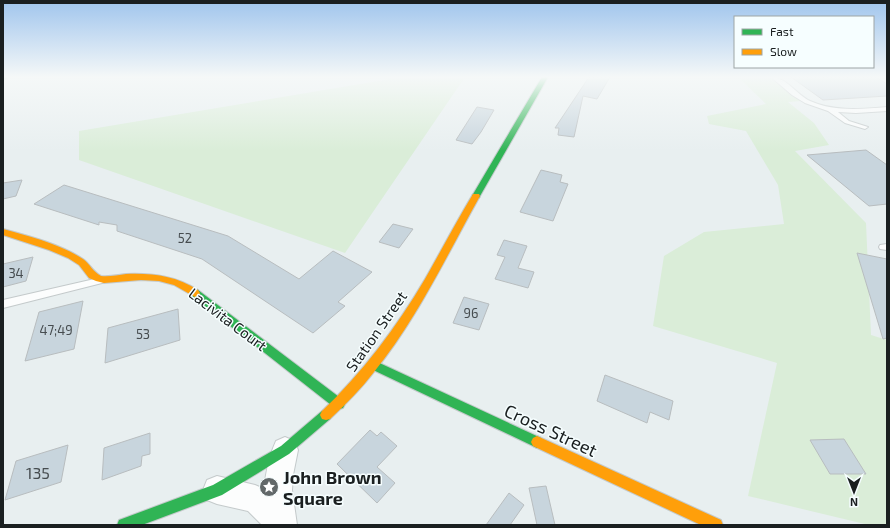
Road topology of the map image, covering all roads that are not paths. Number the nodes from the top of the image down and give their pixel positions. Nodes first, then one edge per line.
1 (531, 102) edge
2 (808, 102) edge
3 (829, 109) junction
4 (887, 110) edge
5 (865, 127) dead end
6 (3, 232) edge
7 (100, 280) junction
8 (3, 304) edge
9 (373, 365) junction
10 (339, 404) junction
11 (285, 450) junction
12 (217, 490) junction
13 (124, 525) edge
14 (282, 525) edge
15 (716, 525) edge

1 - 9 street, Station Street
2 - 3 lane
3 - 4 lane
3 - 5 lane
6 - 7 street
7 - 8 lane, Lacivita Court
7 - 10 street, Lacivita Court
9 - 10 street, Station Street
9 - 15 street, Cross Street
10 - 11 street, Station Street
11 - 12 street, Station Street
11 - 14 street
12 - 13 street, Station Street
12 - 14 street

